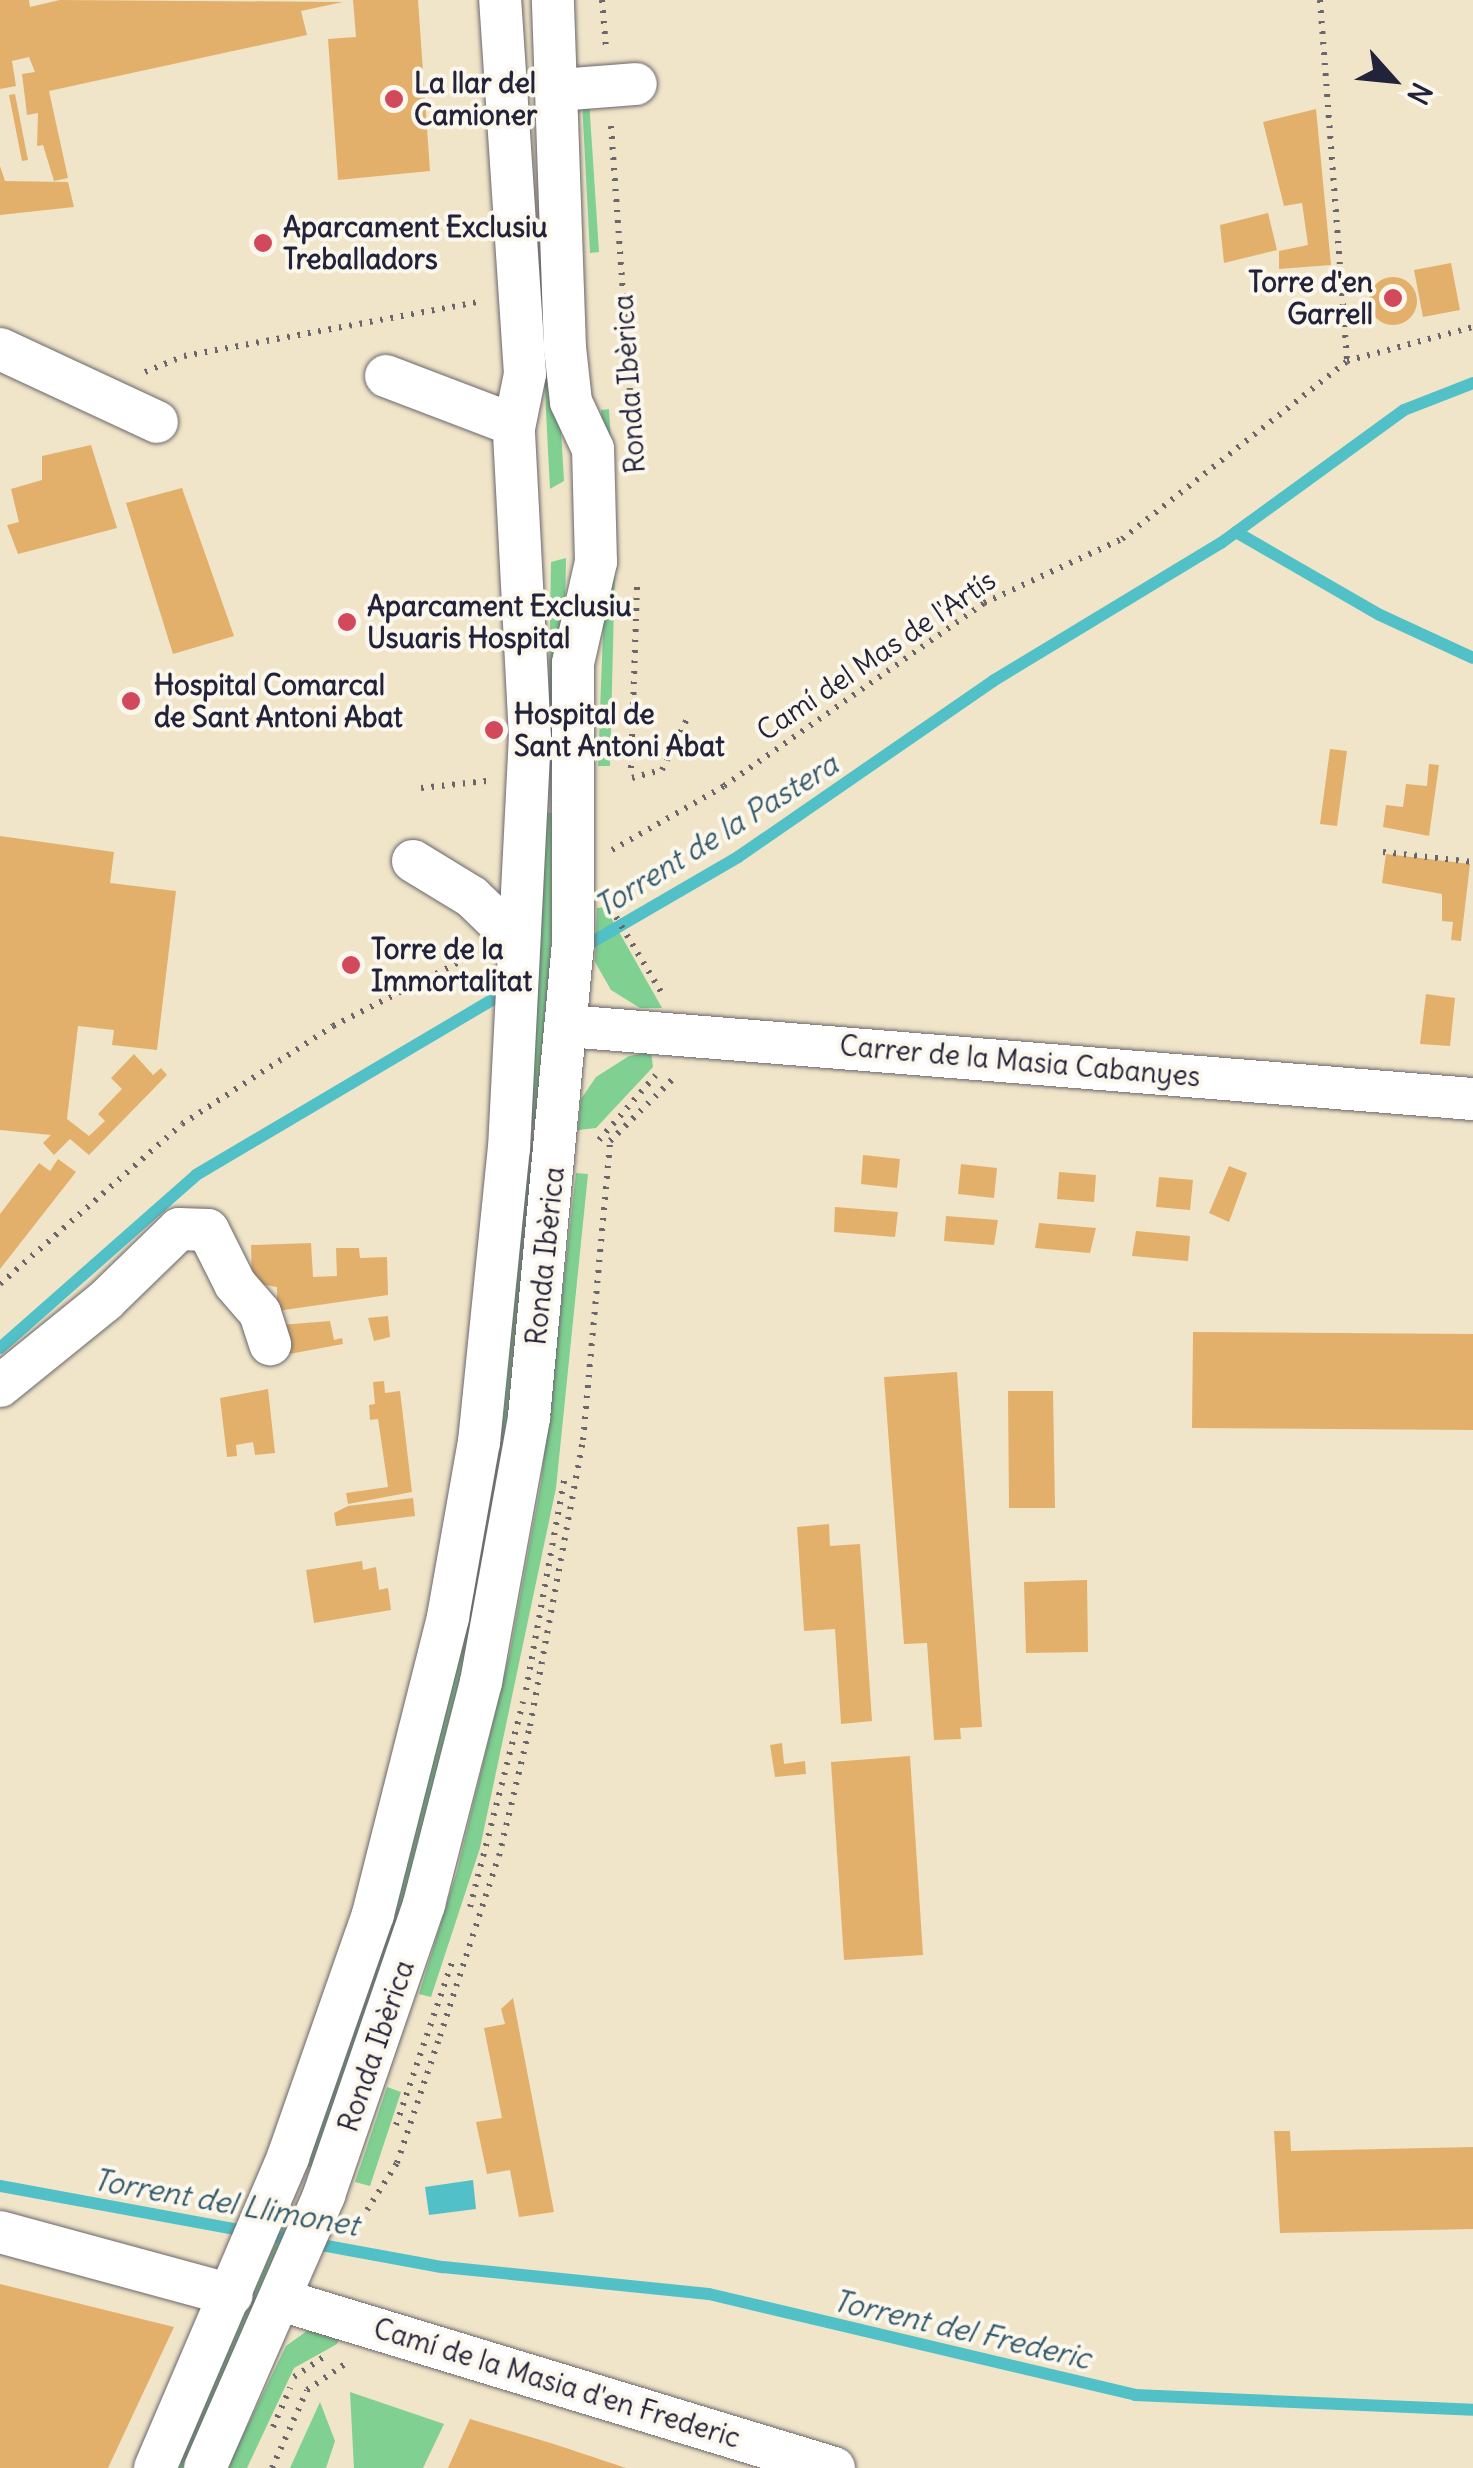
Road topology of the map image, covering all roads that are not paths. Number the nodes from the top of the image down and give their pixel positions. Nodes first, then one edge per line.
1 (500, 0) edge
2 (553, 0) edge
3 (622, 85) road end
4 (559, 90) junction
5 (0, 349) edge
6 (386, 376) dead end
7 (498, 419) junction
8 (158, 422) dead end
9 (593, 512) junction
10 (508, 530) junction
11 (413, 861) dead end
12 (500, 924) road end
13 (567, 1026) junction
14 (1473, 1099) edge
15 (270, 1344) dead end
16 (0, 1386) edge
17 (0, 2232) edge
18 (232, 2295) junction
19 (281, 2300) junction
20 (821, 2466) edge
21 (155, 2468) edge
22 (205, 2468) edge

1 - 7 street, Ronda Ibèrica
2 - 4 street, Ronda Ibèrica
3 - 4 street
4 - 9 street, Ronda Ibèrica
5 - 8 street
6 - 7 street
7 - 10 street, Ronda Ibèrica
9 - 10 street
9 - 13 street, Ronda Ibèrica
10 - 18 street, Ronda Ibèrica
11 - 12 street
13 - 14 street, Carrer de la Masia Cabanyes
13 - 19 street, Ronda Ibèrica
15 - 16 street
17 - 18 street
18 - 21 street, Ronda Ibèrica
19 - 20 street, Camí de la Masia d'en Frederic
19 - 22 street, Ronda Ibèrica

